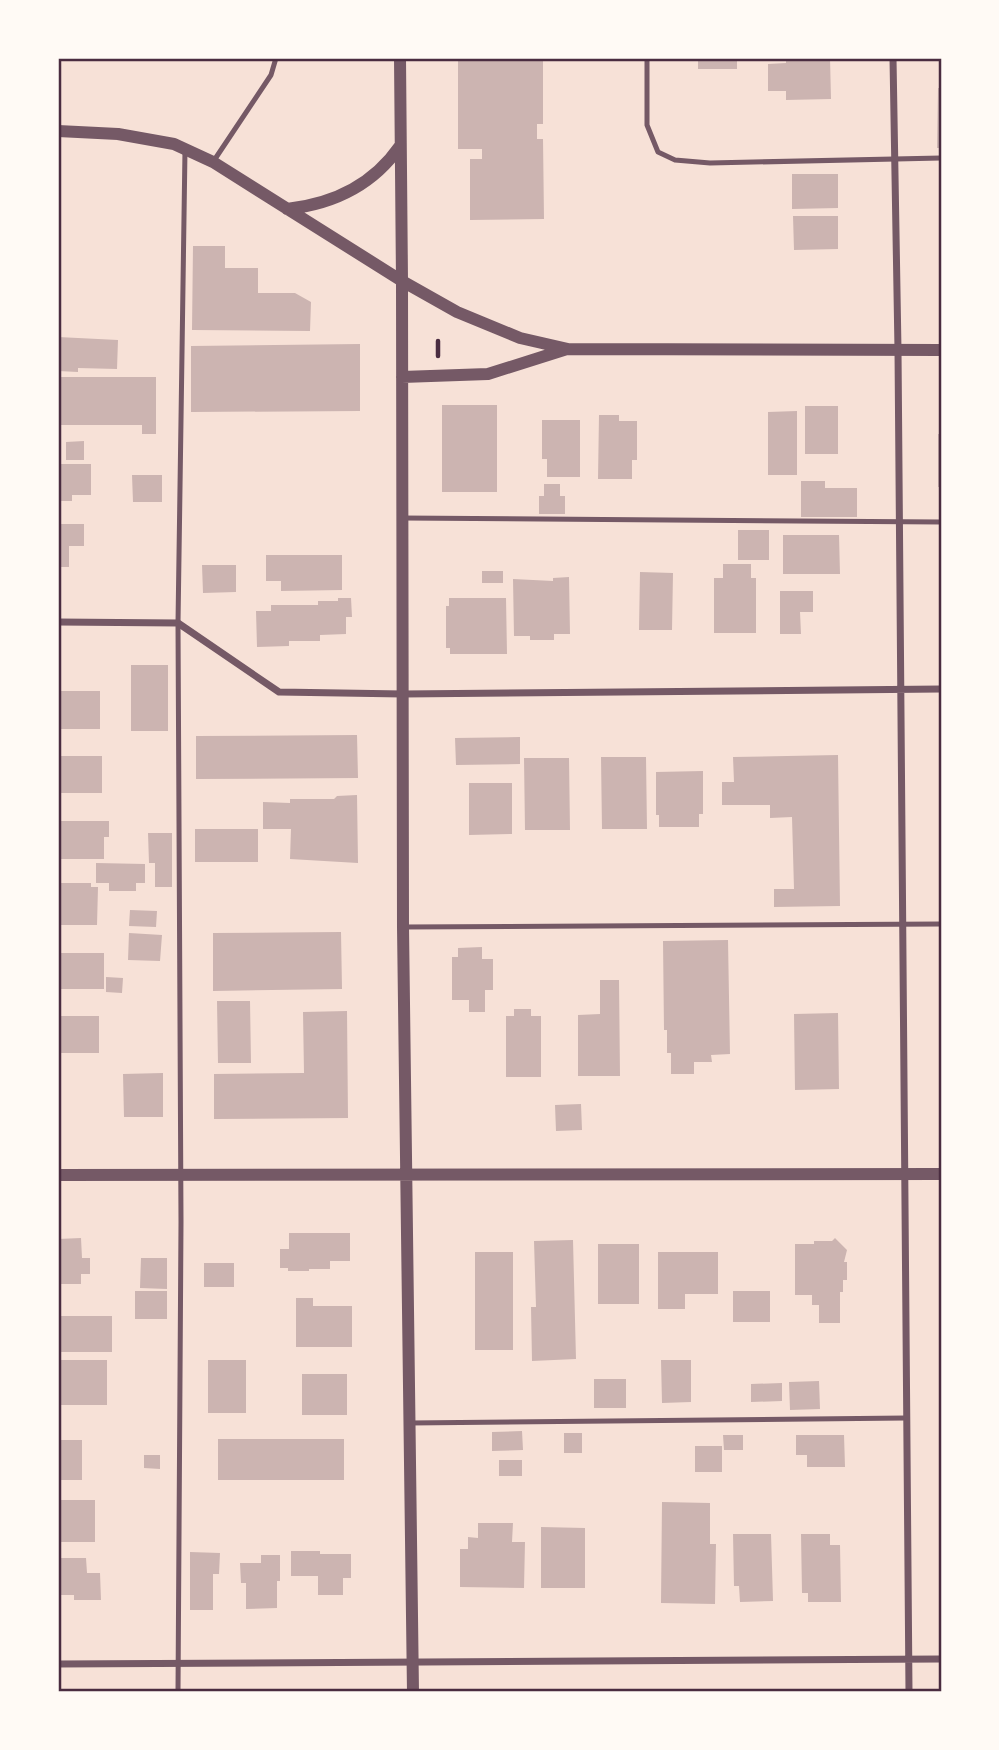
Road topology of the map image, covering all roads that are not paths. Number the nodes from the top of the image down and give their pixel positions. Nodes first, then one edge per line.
1 (276, 58) edge
2 (400, 58) edge
3 (647, 58) edge
4 (893, 58) edge
5 (58, 131) edge
6 (401, 146) junction
7 (185, 150) junction
8 (941, 158) edge
9 (895, 159) junction
10 (213, 162) junction
11 (287, 209) junction
12 (402, 281) junction
13 (568, 349) junction
14 (898, 350) junction
15 (941, 350) edge
16 (402, 377) junction
17 (402, 518) junction
18 (899, 522) junction
19 (941, 522) edge
20 (58, 622) edge
21 (178, 623) junction
22 (899, 689) junction
23 (941, 689) edge
24 (403, 694) junction
25 (902, 924) junction
26 (941, 924) edge
27 (403, 928) junction
28 (181, 1174) junction
29 (408, 1174) junction
30 (905, 1174) junction
31 (941, 1174) edge
32 (58, 1175) edge
33 (906, 1418) junction
34 (410, 1423) junction
35 (908, 1659) junction
36 (941, 1659) edge
37 (413, 1662) junction
38 (178, 1663) junction
39 (58, 1664) edge
40 (178, 1692) edge
41 (413, 1692) edge
42 (909, 1692) edge

1 - 10 lane
2 - 6 street
3 - 9 lane
4 - 9 street
5 - 7 street
6 - 11 street
6 - 12 street
7 - 10 street
7 - 21 lane
8 - 9 lane
9 - 14 street
10 - 11 street
11 - 12 street
12 - 13 street
12 - 16 street
13 - 14 street
13 - 16 street
14 - 15 street
14 - 18 street
16 - 17 street
17 - 18 lane
17 - 24 street
18 - 19 lane
18 - 22 street
20 - 21 street
21 - 24 street
21 - 28 lane
22 - 23 street
22 - 24 street
22 - 25 street
24 - 27 street
25 - 26 lane
25 - 27 lane
25 - 30 street
27 - 29 street
28 - 29 street
28 - 32 street
28 - 38 lane
29 - 30 street
29 - 34 street
30 - 31 street
30 - 33 street
33 - 34 lane
33 - 35 street
34 - 37 street
35 - 36 street
35 - 37 street
35 - 42 street
37 - 38 street
37 - 41 street
38 - 39 street
38 - 40 lane

